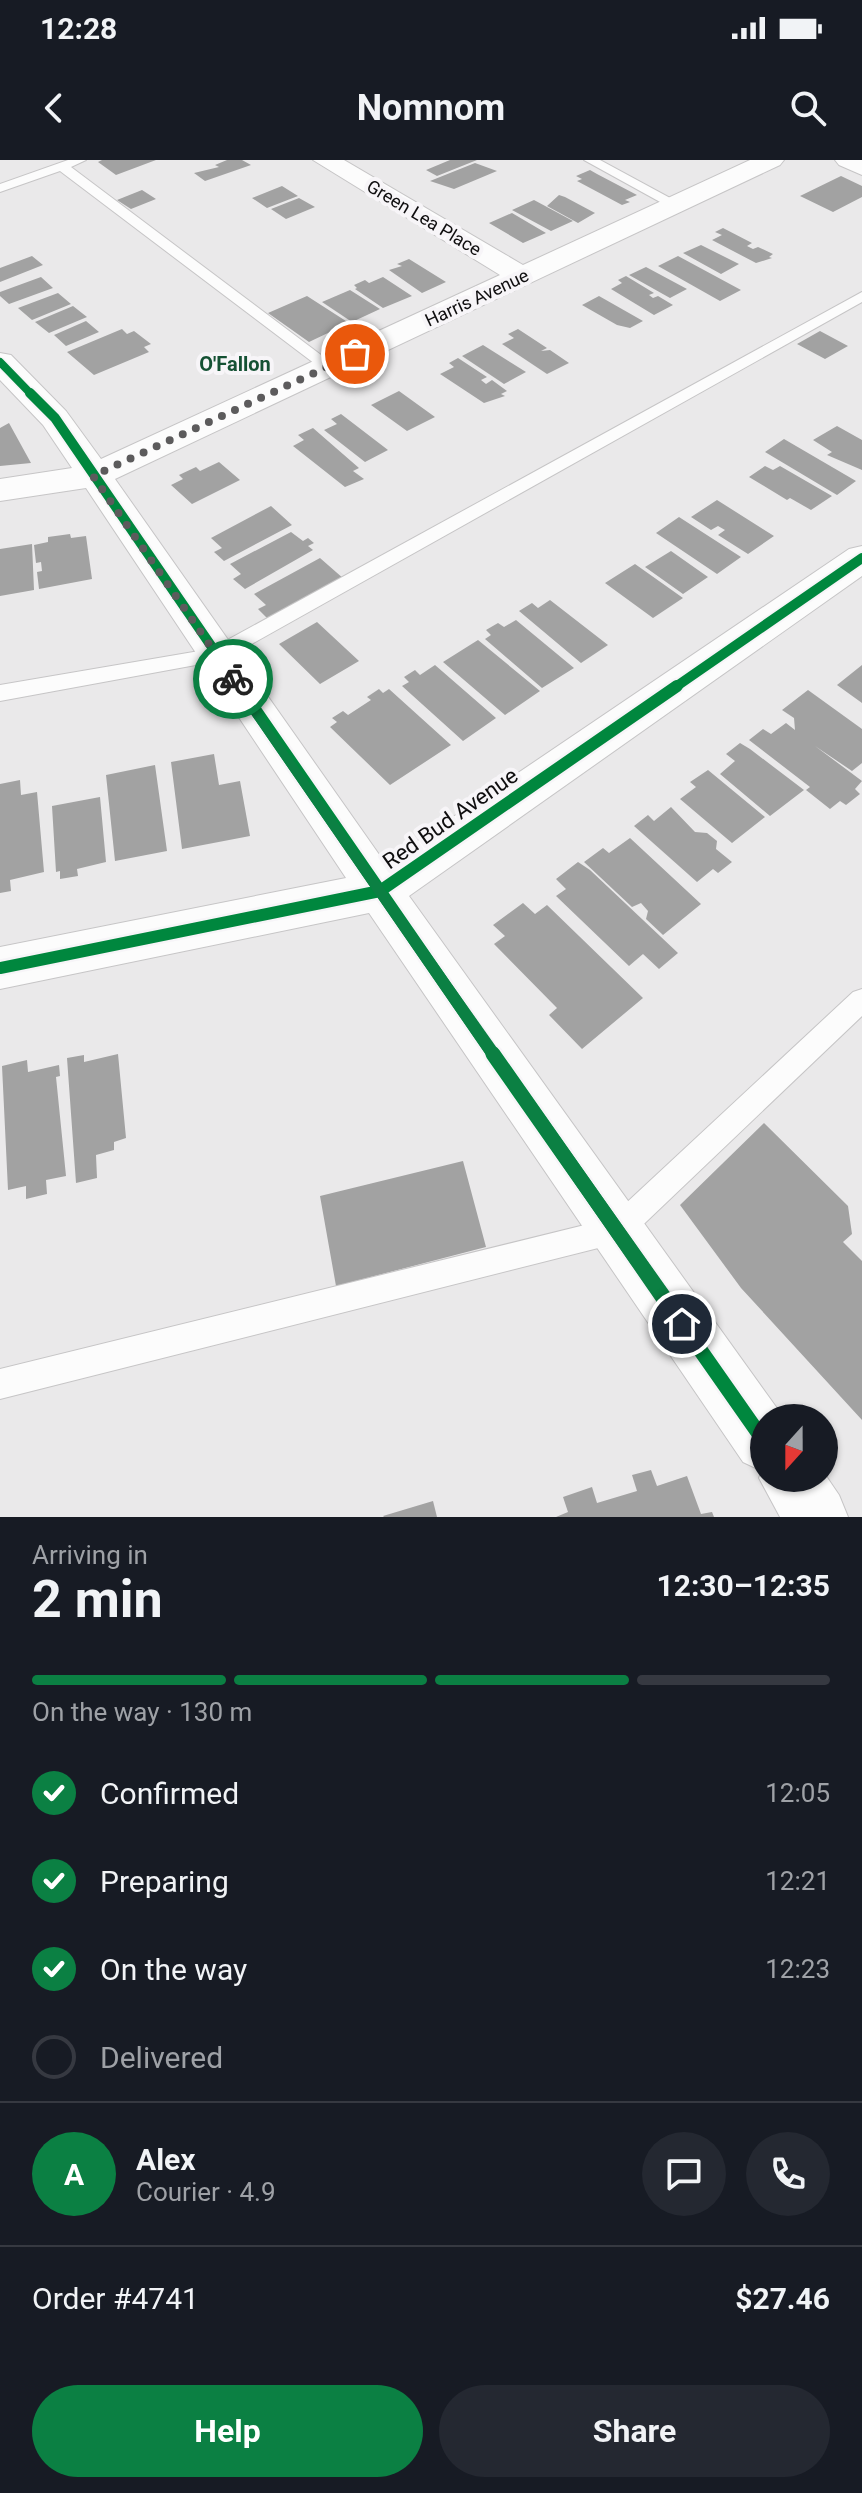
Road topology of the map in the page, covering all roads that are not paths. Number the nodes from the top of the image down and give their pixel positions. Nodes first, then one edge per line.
1 (80, 160) edge
2 (326, 160) edge
3 (590, 160) edge
4 (771, 160) edge
5 (848, 160) edge
6 (61, 166) junction
7 (862, 167) edge
8 (0, 188) edge
9 (676, 205) junction
10 (523, 277) junction
11 (862, 296) edge
12 (0, 362) edge
13 (328, 367) junction
14 (93, 476) junction
15 (0, 490) edge
16 (862, 558) edge
17 (216, 655) junction
18 (0, 693) edge
19 (380, 891) junction
20 (0, 968) edge
21 (862, 1000) edge
22 (616, 1231) junction
23 (0, 1384) edge
24 (750, 1421) edge
25 (800, 1492) edge
26 (817, 1517) edge

1 - 6 lane
2 - 10 street, Green Lea Place
3 - 9 lane
4 - 9 street, Harris Avenue
5 - 7 street
6 - 8 lane
6 - 13 lane
9 - 10 street, Harris Avenue
10 - 13 street, Harris Avenue
11 - 17 lane
12 - 14 street
13 - 14 street, Harris Avenue
14 - 15 street, Harris Avenue
14 - 17 street
16 - 19 street, Red Bud Avenue
17 - 18 lane
17 - 19 street
19 - 20 street, Red Bud Avenue
19 - 22 street
21 - 22 lane
22 - 23 lane
22 - 24 street
25 - 26 street

